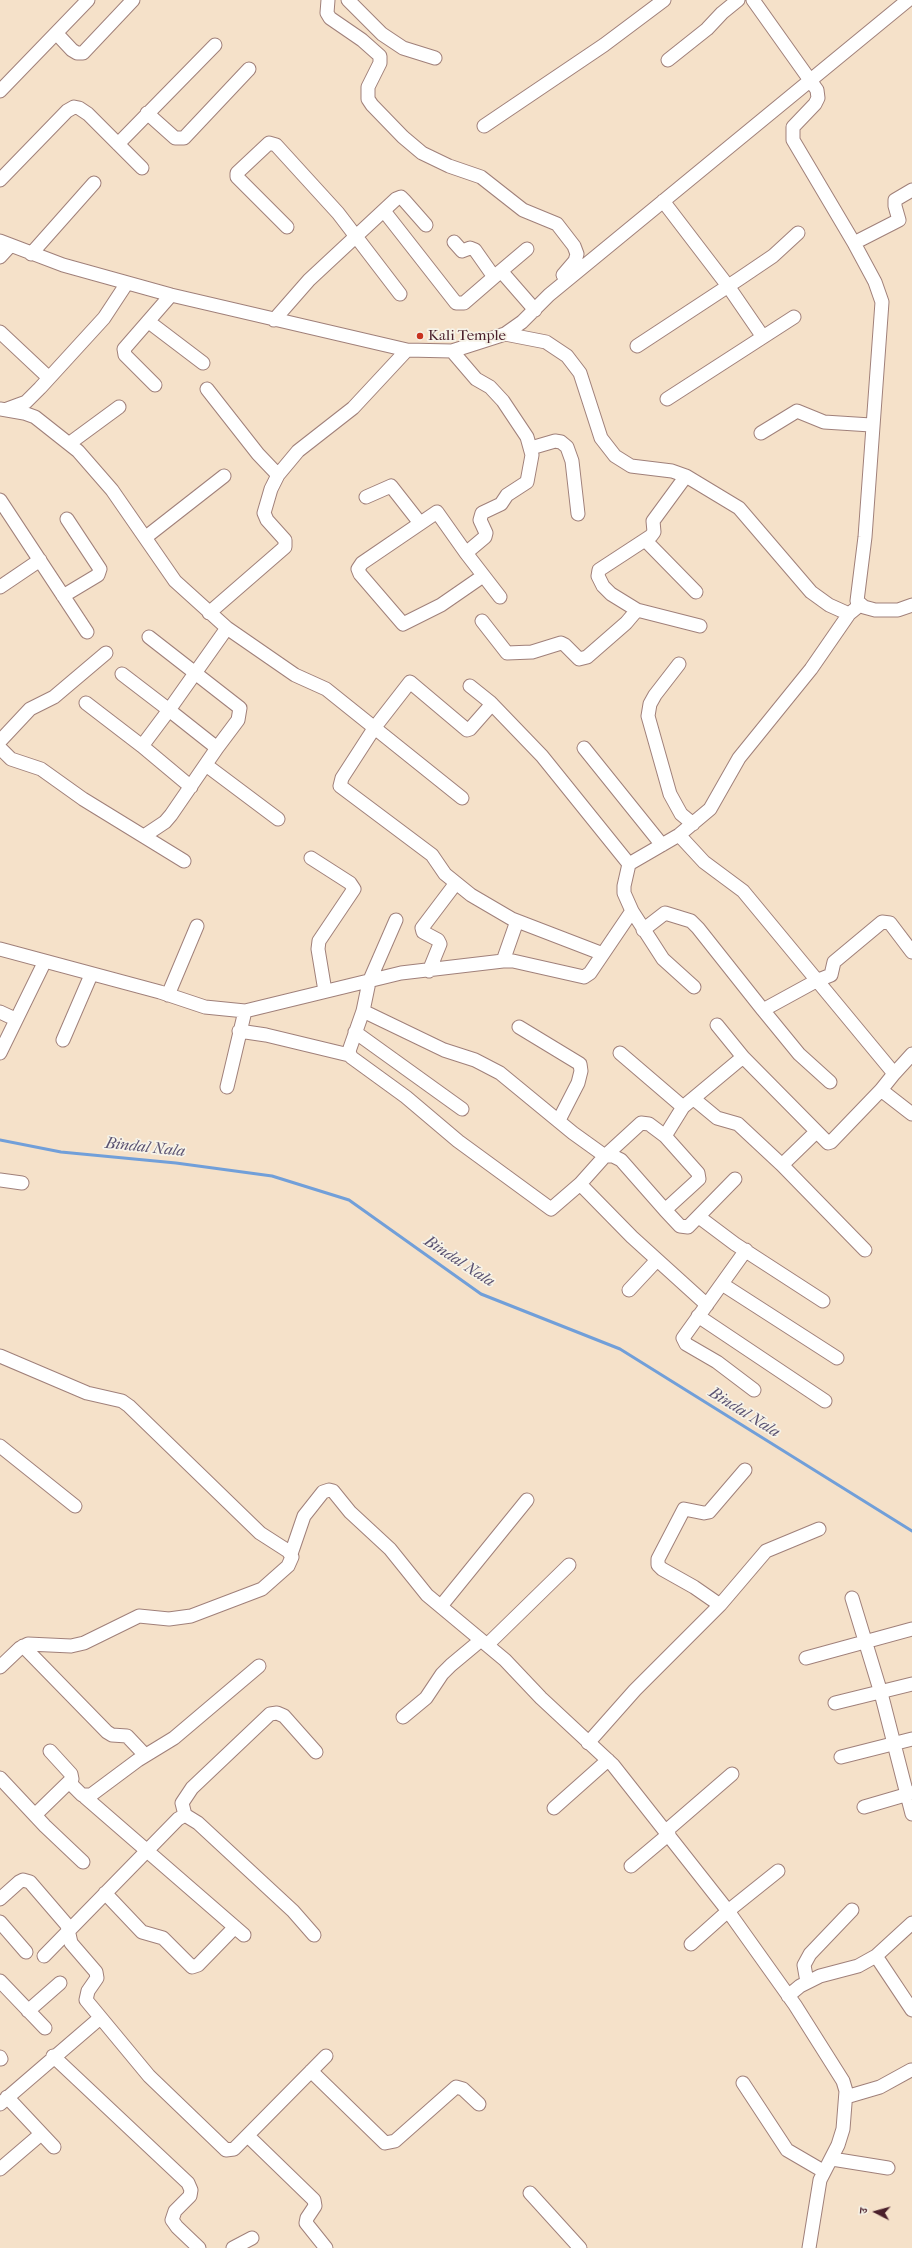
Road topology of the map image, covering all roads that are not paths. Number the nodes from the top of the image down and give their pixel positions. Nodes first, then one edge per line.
1 (133, 0) edge
2 (328, 0) edge
3 (348, 0) edge
4 (738, 0) edge
5 (754, 0) edge
6 (662, 1) edge
7 (81, 2) edge
8 (901, 2) edge
9 (57, 34) junction
10 (215, 45) dead end
11 (435, 58) dead end
12 (668, 60) dead end
13 (249, 69) dead end
14 (812, 80) junction
15 (0, 91) edge
16 (147, 113) junction
17 (484, 126) dead end
18 (118, 144) junction
19 (142, 168) dead end
20 (0, 180) edge
21 (94, 182) dead end
22 (912, 190) edge
23 (663, 201) junction
24 (384, 211) junction
25 (426, 225) dead end
26 (287, 227) dead end
27 (798, 233) dead end
28 (358, 236) junction
29 (454, 242) dead end
30 (854, 243) junction
31 (5, 244) edge
32 (527, 249) dead end
33 (31, 254) junction
34 (0, 257) edge
35 (498, 274) junction
36 (127, 283) junction
37 (728, 286) junction
38 (400, 294) dead end
39 (549, 294) junction
40 (171, 295) junction
41 (535, 310) junction
42 (794, 317) dead end
43 (274, 320) junction
44 (149, 322) junction
45 (0, 332) edge
46 (505, 334) junction
47 (763, 337) junction
48 (637, 346) dead end
49 (407, 350) junction
50 (452, 351) junction
51 (203, 362) dead end
52 (50, 378) junction
53 (154, 385) dead end
54 (207, 389) dead end
55 (667, 399) dead end
56 (119, 406) dead end
57 (1, 411) edge
58 (872, 425) junction
59 (760, 433) dead end
60 (70, 443) junction
61 (532, 448) junction
62 (278, 475) junction
63 (224, 476) dead end
64 (686, 476) junction
65 (366, 497) dead end
66 (0, 500) edge
67 (578, 514) dead end
68 (68, 519) dead end
69 (420, 522) junction
70 (146, 537) junction
71 (646, 541) junction
72 (466, 554) junction
73 (40, 560) junction
74 (483, 576) junction
75 (0, 587) edge
76 (696, 592) dead end
77 (63, 596) junction
78 (500, 598) dead end
79 (912, 604) edge
80 (860, 605) junction
81 (637, 610) junction
82 (209, 613) junction
83 (849, 614) junction
84 (482, 621) dead end
85 (700, 626) dead end
86 (227, 628) junction
87 (87, 632) dead end
88 (148, 637) dead end
89 (106, 653) dead end
90 (679, 664) dead end
91 (122, 674) dead end
92 (196, 675) junction
93 (470, 686) dead end
94 (86, 703) dead end
95 (492, 704) junction
96 (169, 710) junction
97 (375, 727) junction
98 (0, 741) edge
99 (142, 746) junction
100 (0, 748) edge
101 (217, 748) junction
102 (584, 748) dead end
103 (206, 765) junction
104 (191, 787) junction
105 (462, 798) dead end
106 (278, 819) dead end
107 (693, 824) junction
108 (679, 835) junction
109 (144, 836) junction
110 (662, 845) junction
111 (311, 858) dead end
112 (184, 861) dead end
113 (629, 864) junction
114 (456, 883) junction
115 (632, 911) junction
116 (396, 920) dead end
117 (517, 921) junction
118 (197, 926) dead end
119 (643, 930) junction
120 (0, 949) edge
121 (912, 952) edge
122 (603, 954) junction
123 (44, 961) junction
124 (503, 961) junction
125 (428, 971) junction
126 (91, 975) junction
127 (816, 980) junction
128 (369, 982) junction
129 (694, 987) dead end
130 (325, 991) junction
131 (168, 995) junction
132 (763, 1010) junction
133 (245, 1011) junction
134 (363, 1011) junction
135 (0, 1012) edge
136 (15, 1019) junction
137 (717, 1025) dead end
138 (519, 1027) dead end
139 (239, 1031) junction
140 (355, 1032) junction
141 (63, 1040) dead end
142 (0, 1053) edge
143 (620, 1053) dead end
144 (349, 1055) junction
145 (911, 1056) edge
146 (743, 1057) junction
147 (893, 1075) junction
148 (830, 1082) dead end
149 (227, 1087) dead end
150 (881, 1090) junction
151 (694, 1099) junction
152 (683, 1108) junction
153 (462, 1109) dead end
154 (912, 1114) edge
155 (559, 1120) junction
156 (816, 1132) junction
157 (665, 1136) junction
158 (605, 1156) junction
159 (782, 1165) junction
160 (735, 1179) dead end
161 (0, 1180) edge
162 (22, 1183) dead end
163 (580, 1184) junction
164 (665, 1210) junction
165 (699, 1217) junction
166 (746, 1250) junction
167 (865, 1250) dead end
168 (657, 1260) junction
169 (722, 1284) junction
170 (629, 1290) dead end
171 (823, 1301) dead end
172 (707, 1305) junction
173 (698, 1316) junction
174 (0, 1356) edge
175 (837, 1358) dead end
176 (754, 1390) dead end
177 (825, 1401) dead end
178 (0, 1446) edge
179 (744, 1470) dead end
180 (527, 1500) dead end
181 (75, 1506) dead end
182 (819, 1530) dead end
183 (292, 1554) junction
184 (569, 1565) dead end
185 (852, 1598) dead end
186 (720, 1605) junction
187 (441, 1606) junction
188 (912, 1629) edge
189 (864, 1641) junction
190 (484, 1642) junction
191 (23, 1646) junction
192 (806, 1658) dead end
193 (259, 1666) dead end
194 (0, 1667) edge
195 (912, 1684) edge
196 (881, 1693) junction
197 (835, 1703) dead end
198 (403, 1717) dead end
199 (912, 1739) edge
200 (588, 1743) junction
201 (894, 1744) junction
202 (50, 1751) dead end
203 (316, 1752) dead end
204 (145, 1755) junction
205 (841, 1757) dead end
206 (608, 1760) junction
207 (732, 1774) dead end
208 (0, 1778) edge
209 (70, 1783) junction
210 (909, 1794) edge
211 (85, 1797) junction
212 (554, 1808) dead end
213 (864, 1808) dead end
214 (912, 1814) edge
215 (35, 1815) junction
216 (185, 1815) junction
217 (667, 1833) junction
218 (147, 1850) junction
219 (83, 1862) dead end
220 (631, 1866) dead end
221 (778, 1871) dead end
222 (105, 1894) junction
223 (0, 1899) edge
224 (852, 1910) dead end
225 (728, 1911) junction
226 (0, 1922) edge
227 (69, 1929) junction
228 (910, 1929) edge
229 (314, 1935) dead end
230 (691, 1944) dead end
231 (26, 1952) dead end
232 (44, 1956) dead end
233 (876, 1956) junction
234 (0, 1981) edge
235 (807, 1982) junction
236 (60, 1983) dead end
237 (788, 1996) junction
238 (912, 2010) edge
239 (28, 2011) junction
240 (100, 2018) junction
241 (45, 2028) dead end
242 (53, 2056) junction
243 (326, 2056) dead end
244 (911, 2070) dead end
245 (311, 2071) junction
246 (743, 2083) dead end
247 (846, 2098) junction
248 (4, 2100) edge
249 (479, 2104) dead end
250 (41, 2134) junction
251 (248, 2136) junction
252 (54, 2147) dead end
253 (832, 2159) junction
254 (888, 2168) dead end
255 (0, 2169) edge
256 (823, 2171) junction
257 (530, 2192) dead end
258 (252, 2238) dead end
259 (199, 2248) edge
260 (234, 2248) edge
261 (326, 2248) edge
262 (580, 2248) edge
263 (809, 2248) edge

1 - 9 street
2 - 39 street
3 - 11 street
4 - 12 street
5 - 14 street
6 - 17 street
7 - 9 street
8 - 14 street
9 - 15 street
10 - 16 street
13 - 16 street
14 - 23 street
14 - 30 street
16 - 18 street
18 - 19 street
18 - 20 street
21 - 33 street
22 - 30 street
23 - 37 street
23 - 39 street
24 - 25 street
24 - 28 street
24 - 35 street
26 - 28 street
27 - 37 street
28 - 38 street
28 - 43 street
29 - 35 street
30 - 58 street
31 - 33 street
31 - 34 street
32 - 35 street
33 - 36 street
35 - 41 street
36 - 40 street
36 - 52 street
37 - 47 street
37 - 48 street
39 - 41 street
40 - 43 street
40 - 44 street
41 - 46 street
42 - 47 street
43 - 49 street
44 - 51 street
44 - 53 street
45 - 52 street
46 - 50 street
46 - 64 street
47 - 55 street
49 - 50 street
49 - 62 street
50 - 61 street
52 - 57 street
54 - 62 street
56 - 60 street
57 - 60 street
58 - 59 street
58 - 80 street
60 - 70 street
61 - 67 street
61 - 72 street
62 - 82 street
63 - 70 street
64 - 71 street
64 - 83 street
65 - 69 street
66 - 73 street
68 - 77 street
69 - 72 street
69 - 74 street
70 - 82 street
71 - 76 street
71 - 81 street
72 - 74 street
73 - 75 street
73 - 77 street
74 - 78 street
77 - 87 street
79 - 80 street
80 - 83 street
81 - 84 street
81 - 85 street
82 - 86 street
83 - 107 street
86 - 92 street
86 - 97 street
88 - 92 street
89 - 98 street
90 - 107 street
91 - 96 street
92 - 96 street
92 - 101 street
93 - 95 street
94 - 99 street
95 - 97 street
95 - 113 street
96 - 99 street
96 - 101 street
97 - 105 street
97 - 114 street
99 - 104 street
100 - 109 street
101 - 103 street
102 - 110 street
103 - 104 street
103 - 106 street
104 - 109 street
107 - 108 street
108 - 110 street
108 - 127 street
109 - 112 street
110 - 113 street
111 - 130 street
113 - 115 street
114 - 117 street
114 - 125 street
115 - 119 street
115 - 122 street
116 - 128 street
117 - 122 street
117 - 124 street
118 - 131 street
119 - 129 street
119 - 132 street
120 - 123 street
121 - 127 street
122 - 124 street
123 - 126 street
123 - 136 street
124 - 125 street
125 - 128 street
126 - 131 street
126 - 141 street
127 - 132 street
127 - 147 street
128 - 130 street
128 - 134 street
130 - 133 street
131 - 133 street
132 - 148 street
133 - 139 street
134 - 140 street
134 - 155 street
135 - 136 street
136 - 142 street
137 - 146 street
138 - 155 street
139 - 144 street
139 - 149 street
140 - 144 street
140 - 153 street
143 - 152 street
144 - 163 street
145 - 147 street
146 - 151 street
146 - 156 street
147 - 150 street
150 - 154 street
150 - 156 street
151 - 152 street
151 - 159 street
152 - 157 street
155 - 158 street
156 - 159 street
157 - 158 street
157 - 164 street
158 - 163 street
158 - 164 street
159 - 167 street
160 - 165 street
161 - 162 street
163 - 168 street
164 - 165 street
165 - 166 street
166 - 169 street
166 - 171 street
168 - 170 street
168 - 172 street
169 - 172 street
169 - 175 street
172 - 173 street
173 - 176 street
173 - 177 street
174 - 183 street
178 - 181 street
179 - 186 street
180 - 187 street
182 - 186 street
183 - 187 street
183 - 191 street
184 - 190 street
185 - 189 street
186 - 200 street
187 - 190 street
188 - 189 street
189 - 192 street
189 - 196 street
190 - 198 street
190 - 200 street
191 - 194 street
191 - 204 street
193 - 204 street
195 - 196 street
196 - 197 street
196 - 201 street
199 - 201 street
200 - 206 street
201 - 205 street
201 - 210 street
202 - 209 street
203 - 216 street
204 - 211 street
206 - 212 street
206 - 217 street
207 - 217 street
208 - 215 street
209 - 211 street
209 - 215 street
210 - 213 street
210 - 214 street
211 - 218 street
215 - 219 street
216 - 218 street
216 - 229 street
217 - 220 street
217 - 225 street
218 - 222 street
218 - 222 street
221 - 225 street
222 - 227 street
223 - 227 street
224 - 235 street
225 - 230 street
225 - 237 street
226 - 231 street
227 - 232 street
227 - 240 street
228 - 233 street
233 - 235 street
233 - 238 street
234 - 239 street
235 - 237 street
236 - 239 street
237 - 247 street
239 - 241 street
240 - 242 street
240 - 251 street
242 - 248 street
242 - 259 street
243 - 245 street
244 - 247 street
245 - 249 street
245 - 251 street
246 - 256 street
247 - 253 street
248 - 250 street
250 - 252 street
250 - 255 street
251 - 261 street
253 - 254 street
253 - 256 street
256 - 263 street
257 - 262 street
258 - 260 street

